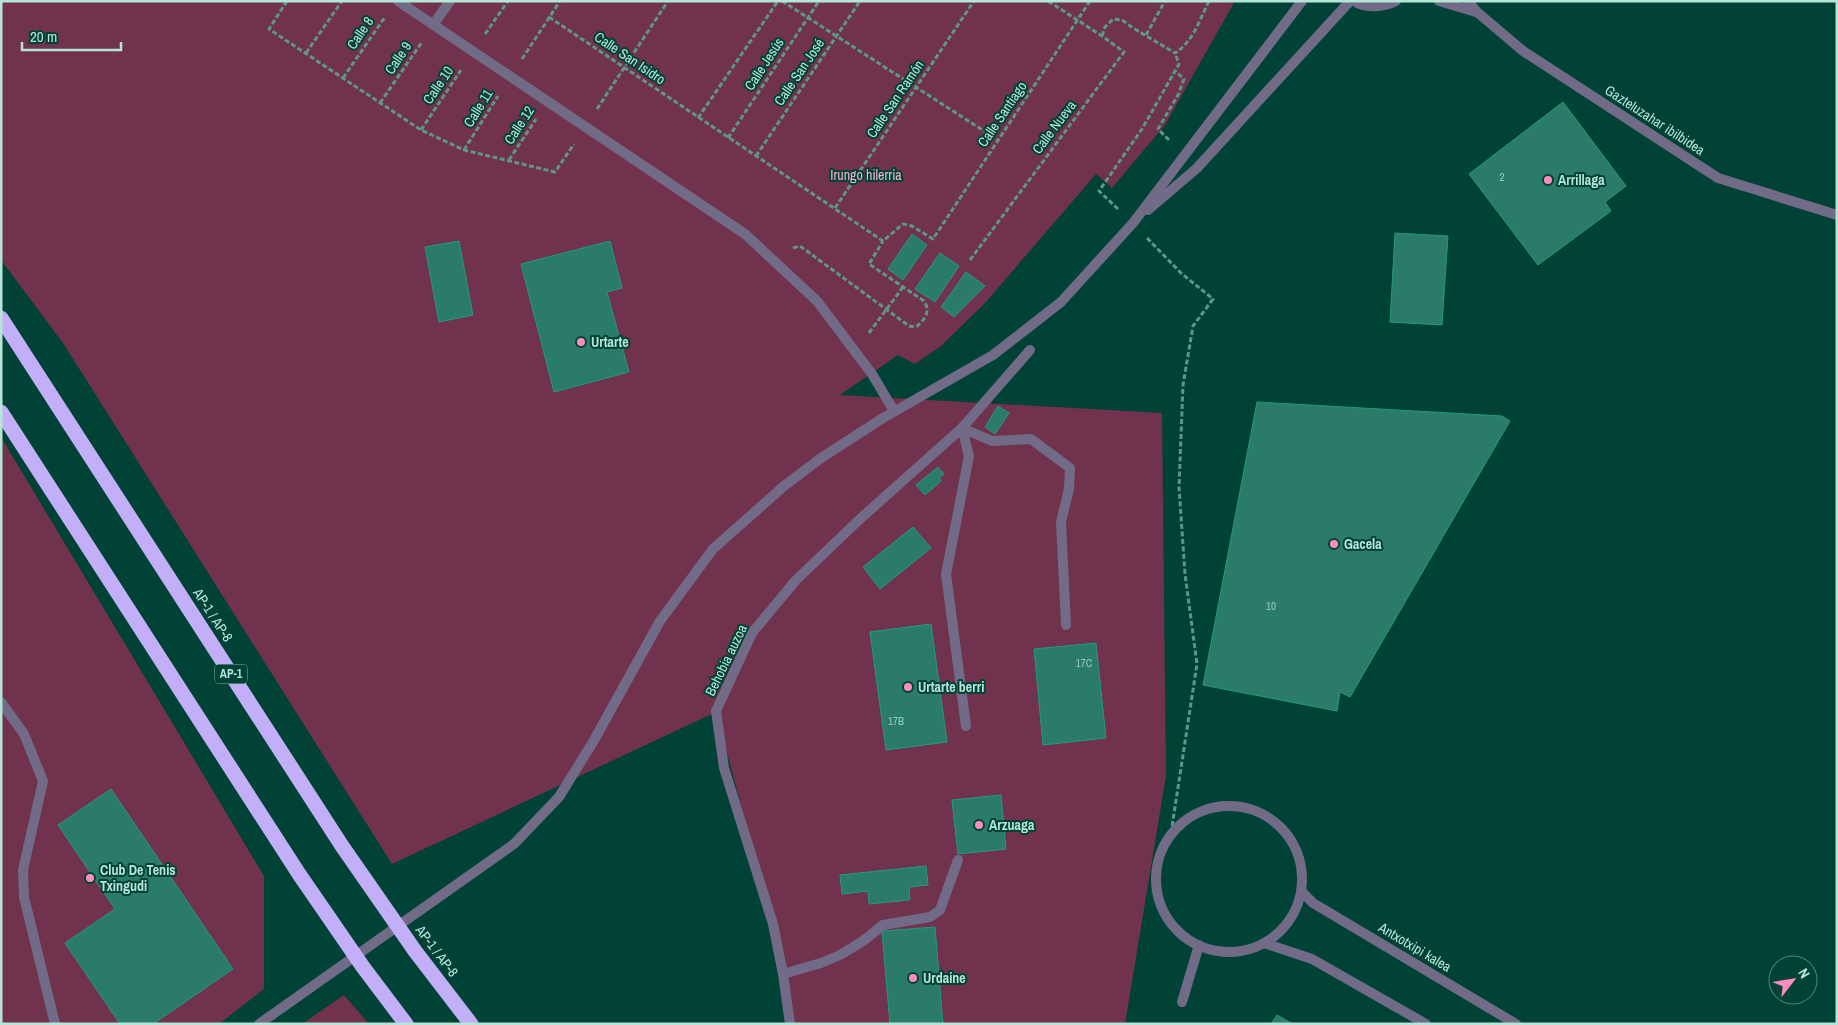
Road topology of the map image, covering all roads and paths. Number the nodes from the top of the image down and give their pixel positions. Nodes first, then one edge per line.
1 (287, 1) edge
2 (342, 1) edge
3 (450, 1) edge
4 (508, 1) edge
5 (560, 1) edge
6 (668, 1) edge
7 (778, 1) edge
8 (782, 1) edge
9 (819, 1) edge
10 (860, 1) edge
11 (974, 1) edge
12 (1048, 1) edge
13 (1090, 1) edge
14 (1165, 1) edge
15 (1209, 1) edge
16 (1302, 1) edge
17 (1350, 1) edge
18 (1354, 1) edge
19 (1396, 1) edge
20 (1439, 1) edge
21 (1468, 1) edge
22 (394, 5) edge
23 (1477, 12) junction
24 (549, 17) junction
25 (808, 18) junction
26 (1078, 20) junction
27 (433, 25) junction
28 (1146, 35) junction
29 (837, 36) junction
30 (1102, 36) junction
31 (473, 52) junction
32 (306, 53) junction
33 (1175, 53) junction
34 (624, 68) junction
35 (1175, 70) junction
36 (510, 77) junction
37 (343, 78) junction
38 (916, 88) junction
39 (547, 101) junction
40 (380, 103) junction
41 (698, 118) junction
42 (1162, 122) dead end
43 (586, 127) junction
44 (421, 130) junction
45 (728, 138) junction
46 (998, 140) junction
47 (464, 150) junction
48 (756, 156) junction
49 (509, 160) junction
50 (1099, 191) dead end
51 (835, 208) junction
52 (1837, 215) edge
53 (1132, 223) junction
54 (883, 241) junction
55 (970, 260) dead end
56 (777, 264) junction
57 (902, 287) junction
58 (886, 309) junction
59 (1, 318) edge
60 (870, 332) dead end
61 (1030, 350) dead end
62 (894, 411) junction
63 (1, 412) edge
64 (962, 428) junction
65 (1066, 625) dead end
66 (1, 702) edge
67 (966, 726) dead end
68 (1171, 833) junction
69 (958, 860) dead end
70 (1302, 892) junction
71 (1264, 943) junction
72 (1199, 946) junction
73 (784, 974) junction
74 (1182, 1002) dead end
75 (55, 1024) edge
76 (259, 1024) edge
77 (406, 1024) edge
78 (471, 1024) edge
79 (790, 1024) edge
80 (1426, 1024) edge
81 (1516, 1024) edge

1 - 32 path
2 - 32 path
3 - 27 street
4 - 31 path, Calle 10
5 - 24 path, Calle 11
6 - 34 path
7 - 41 path
8 - 25 path
9 - 25 path, Calle Jesús
10 - 29 path, Calle San José
11 - 38 path, Calle San Ramón
12 - 26 path, Calle Nueva
13 - 26 path, Calle Santiago
14 - 28 path
15 - 33 path
16 - 53 street
17 - 53 street
18 - 19 street
20 - 23 street, Gazteluzahar ibilbidea
21 - 23 street, Gazteluzahar ibilbidea
22 - 27 street
22 - 37 path, Calle 8
23 - 52 street, Gazteluzahar ibilbidea
24 - 34 path, Calle San Isidro
24 - 36 path, Calle 11
25 - 29 path
25 - 45 path, Calle Jesús
26 - 30 path, Calle Nueva
26 - 46 path, Calle Santiago
27 - 31 street
27 - 40 path, Calle 9
28 - 30 path
28 - 33 path
29 - 38 path
29 - 48 path, Calle San José
30 - 55 path, Calle Nueva
31 - 36 street
31 - 44 path, Calle 10
32 - 37 path
33 - 35 path
34 - 41 path, Calle San Isidro
34 - 43 path
35 - 42 path
35 - 50 path
36 - 39 street
36 - 47 path, Calle 11
37 - 40 path
38 - 46 path
38 - 51 path, Calle San Ramón
39 - 43 street
39 - 49 path, Calle 12
40 - 44 path
41 - 45 path, Calle San Isidro
43 - 49 path
43 - 56 street
44 - 47 path
45 - 48 path, Calle San Isidro
46 - 54 path, Calle Santiago
47 - 49 path
48 - 51 path, Calle San Isidro
51 - 54 path, Calle San Isidro
53 - 62 street
53 - 68 path
54 - 57 path
56 - 58 path
56 - 62 street
57 - 58 path
57 - 58 path
58 - 60 path
59 - 78 highway, AP-1 / AP-8 / AP-1
61 - 64 street, Behobia auzoa
62 - 76 street
63 - 77 highway
64 - 65 street
64 - 67 street
64 - 73 street, Behobia auzoa
66 - 75 street
68 - 70 street
68 - 72 street
69 - 73 street
70 - 71 street
70 - 81 street, Antxotxipi kalea
71 - 72 street
71 - 80 street
72 - 74 street
73 - 79 street, Behobia auzoa

